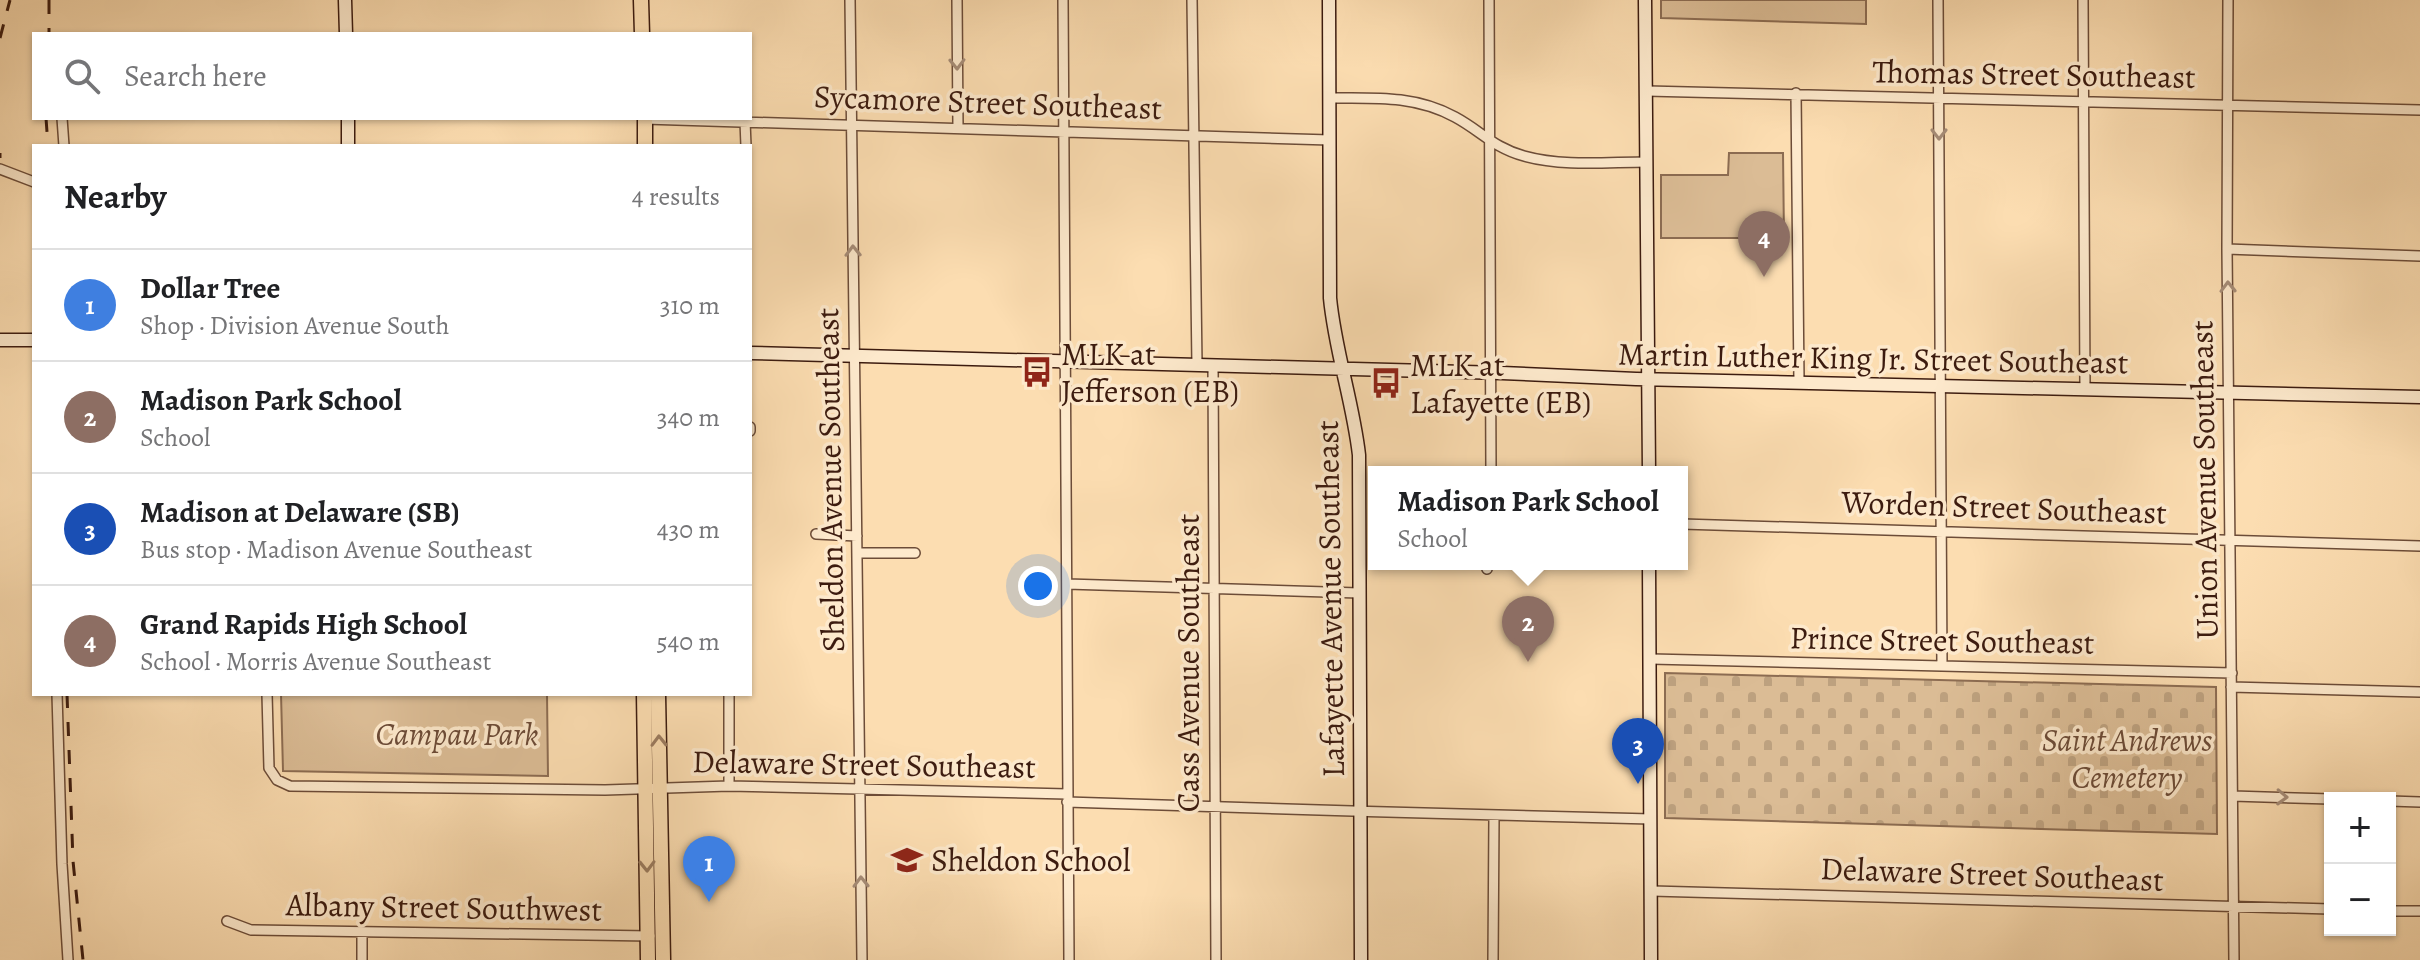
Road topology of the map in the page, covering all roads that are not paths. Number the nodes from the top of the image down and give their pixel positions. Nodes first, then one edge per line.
1 (345, 0) edge
2 (641, 0) edge
3 (850, 0) edge
4 (957, 0) edge
5 (1063, 0) edge
6 (1192, 0) edge
7 (1329, 0) edge
8 (1489, 0) edge
9 (1645, 0) edge
10 (1938, 0) edge
11 (2083, 0) edge
12 (2228, 0) edge
13 (346, 32) edge
14 (642, 32) edge
15 (1647, 91) junction
16 (1796, 93) junction
17 (1329, 98) junction
18 (1939, 99) junction
19 (2082, 101) junction
20 (2229, 105) junction
21 (2420, 110) edge
22 (62, 120) edge
23 (348, 120) edge
24 (645, 120) edge
25 (695, 120) edge
26 (745, 121) junction
27 (852, 125) junction
28 (958, 128) junction
29 (1064, 131) junction
30 (1194, 134) junction
31 (1330, 140) junction
32 (1490, 142) junction
33 (64, 144) edge
34 (348, 144) edge
35 (645, 144) edge
36 (746, 144) edge
37 (1647, 162) junction
38 (0, 169) edge
39 (32, 181) edge
40 (2227, 249) junction
41 (2420, 256) edge
42 (0, 340) edge
43 (32, 340) edge
44 (752, 353) edge
45 (854, 357) junction
46 (1065, 363) junction
47 (1197, 365) junction
48 (1213, 365) junction
49 (1344, 369) junction
50 (1491, 373) junction
51 (1649, 380) junction
52 (1799, 381) junction
53 (1940, 385) junction
54 (2085, 389) junction
55 (2230, 393) junction
56 (2420, 397) edge
57 (1491, 466) edge
58 (1649, 466) edge
59 (1688, 524) edge
60 (1940, 531) junction
61 (816, 534) dead end
62 (857, 536) junction
63 (2230, 540) junction
64 (2420, 546) edge
65 (857, 553) junction
66 (915, 553) dead end
67 (1649, 570) edge
68 (1067, 584) junction
69 (1213, 587) junction
70 (1359, 593) junction
71 (1651, 659) junction
72 (1942, 666) junction
73 (2232, 673) junction
74 (2231, 687) junction
75 (2420, 692) edge
76 (57, 696) edge
77 (267, 696) edge
78 (644, 696) edge
79 (658, 696) edge
80 (729, 696) edge
81 (729, 786) junction
82 (653, 788) junction
83 (860, 791) junction
84 (2233, 796) junction
85 (1067, 798) junction
86 (2324, 799) edge
87 (2396, 801) edge
88 (2420, 802) edge
89 (1215, 807) junction
90 (1360, 810) junction
91 (1494, 816) junction
92 (1651, 819) junction
93 (1652, 891) junction
94 (2234, 906) junction
95 (2324, 909) edge
96 (2396, 911) edge
97 (2420, 911) edge
98 (227, 921) dead end
99 (362, 933) junction
100 (655, 936) junction
101 (68, 960) edge
102 (362, 960) edge
103 (648, 960) edge
104 (663, 960) edge
105 (862, 960) edge
106 (1069, 960) edge
107 (1216, 960) edge
108 (1361, 960) edge
109 (1493, 960) edge
110 (1651, 960) edge
111 (2234, 960) edge

1 - 13 street
2 - 14 main road
3 - 27 street, Sheldon Avenue Southeast
4 -> 28 street
5 - 29 street
6 - 30 street
7 - 17 street, Lafayette Avenue Southeast
8 - 32 street
9 - 15 street
10 - 18 street
11 - 19 street
12 - 20 street, Union Avenue Southeast
15 - 16 street, Thomas Street Southeast
15 - 37 street
16 - 18 street, Thomas Street Southeast
16 - 52 street
17 - 31 street, Lafayette Avenue Southeast
17 - 32 street
18 - 19 street, Thomas Street Southeast
18 -> 53 street
19 - 20 street, Thomas Street Southeast
19 - 54 street
20 - 21 street, Thomas Street Southeast
20 - 40 street, Union Avenue Southeast
22 - 33 street
23 - 34 street
24 - 35 main road
25 - 26 street, Sycamore Street Southeast
26 - 27 street, Sycamore Street Southeast
26 - 36 street
27 - 28 street, Sycamore Street Southeast
45 -> 27 street, Sheldon Avenue Southeast
28 - 29 street, Sycamore Street Southeast
29 - 30 street, Sycamore Street Southeast
29 - 46 street
30 - 31 street, Sycamore Street Southeast
30 - 47 street
31 - 49 street, Lafayette Avenue Southeast
32 - 37 street
32 - 50 street
37 - 51 street
38 - 39 street
40 - 41 street
55 -> 40 street, Union Avenue Southeast
42 - 43 street
44 - 45 street, Martin Luther King Jr. Street Southeast
45 - 46 street, Martin Luther King Jr. Street Southeast
45 - 62 street, Sheldon Avenue Southeast
46 - 47 street, Martin Luther King Jr. Street Southeast
46 - 68 street
47 - 48 street, Martin Luther King Jr. Street Southeast
48 - 49 street, Martin Luther King Jr. Street Southeast
48 - 69 street, Cass Avenue Southeast
49 - 50 street, Martin Luther King Jr. Street Southeast
49 - 70 street, Lafayette Avenue Southeast
50 - 51 street, Martin Luther King Jr. Street Southeast
50 - 57 street
51 - 52 street, Martin Luther King Jr. Street Southeast
51 - 58 street
52 - 53 street, Martin Luther King Jr. Street Southeast
53 - 54 street, Martin Luther King Jr. Street Southeast
53 - 60 street
54 - 55 street, Martin Luther King Jr. Street Southeast
55 - 56 street, Martin Luther King Jr. Street Southeast
55 - 63 street, Union Avenue Southeast
59 - 60 street, Worden Street Southeast
60 - 63 street, Worden Street Southeast
60 - 72 street
61 - 62 street
62 - 65 street, Sheldon Avenue Southeast
63 - 64 street, Worden Street Southeast
63 - 73 street, Union Avenue Southeast
65 - 66 street
65 - 83 street, Sheldon Avenue Southeast
67 - 71 street
68 - 69 street
68 - 85 street
69 - 70 street
69 - 89 street, Cass Avenue Southeast
70 - 90 street, Lafayette Avenue Southeast
71 - 72 street, Prince Street Southeast
71 - 92 street
72 - 73 street, Prince Street Southeast
73 - 74 street, Union Avenue Southeast
74 - 75 street
74 - 84 street, Union Avenue Southeast
76 - 101 street
77 - 82 street, Delaware Street Southeast
78 - 82 main road
82 -> 79 main road
80 - 81 street
81 - 82 street, Delaware Street Southeast
81 - 83 street, Delaware Street Southeast
82 - 100 main road
83 - 85 street, Delaware Street Southeast
105 -> 83 street, Sheldon Avenue Southeast
84 -> 86 street
84 - 94 street, Union Avenue Southeast
85 - 89 street, Delaware Street Southeast
85 - 106 street
87 - 88 street
89 - 90 street, Delaware Street Southeast
89 - 107 street, Cass Avenue Southeast
90 - 91 street, Delaware Street Southeast
90 - 108 street, Lafayette Avenue Southeast
91 - 92 street, Delaware Street Southeast
91 - 109 street
92 - 93 street
93 - 94 street, Delaware Street Southeast
93 - 110 street
94 - 95 street, Delaware Street Southeast
94 - 111 street, Union Avenue Southeast
96 - 97 street
98 - 99 street, Albany Street Southwest
99 - 100 street, Albany Street Southwest
99 - 102 street
100 - 103 main road
100 - 104 main road

